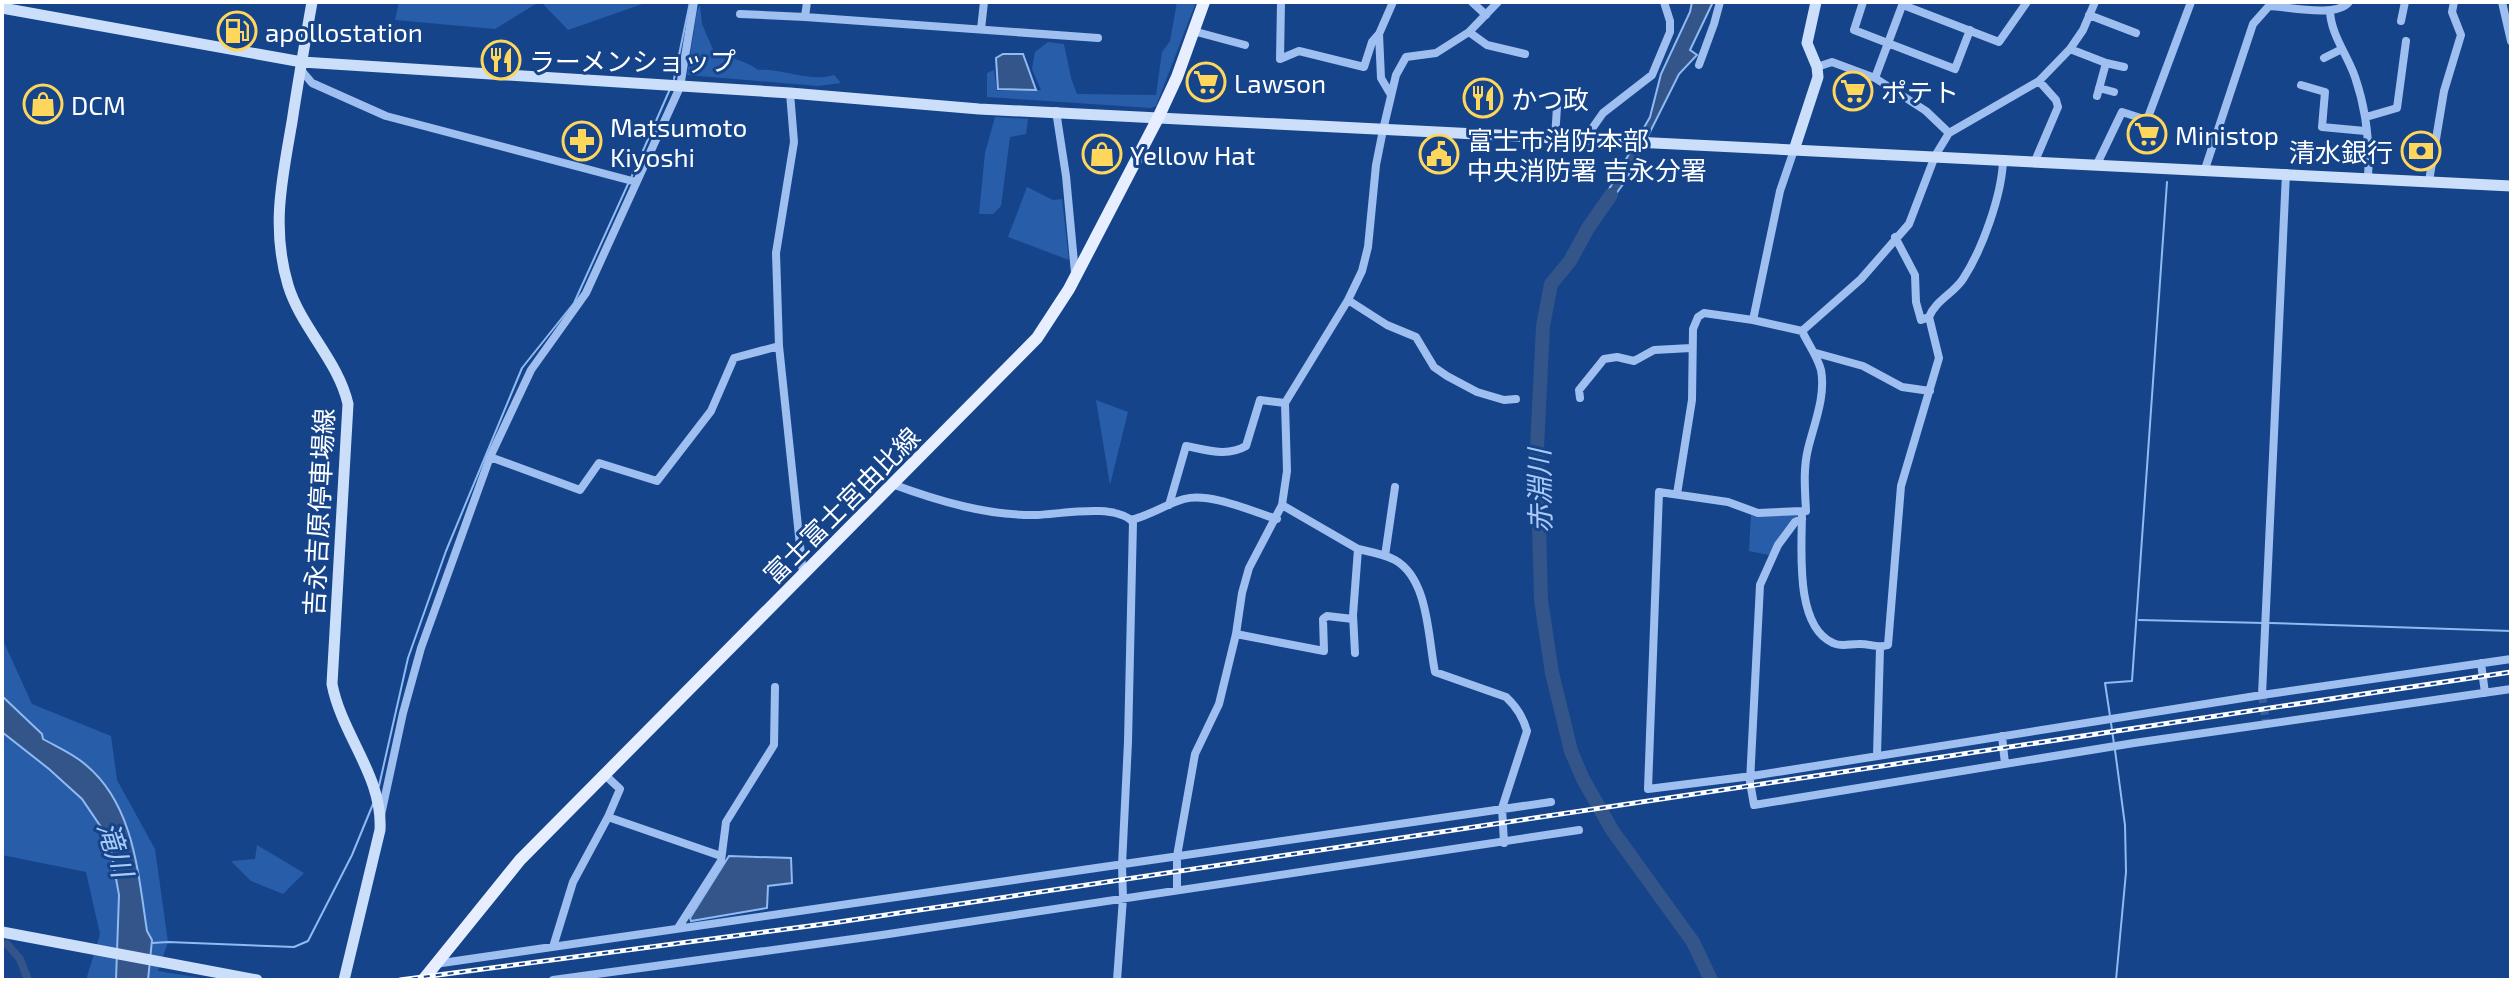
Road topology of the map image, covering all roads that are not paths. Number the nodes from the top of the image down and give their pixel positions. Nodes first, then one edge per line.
1 (312, 2) edge
2 (694, 2) edge
3 (807, 2) edge
4 (984, 2) edge
5 (1204, 2) edge
6 (1281, 2) edge
7 (1393, 2) edge
8 (1472, 2) edge
9 (1498, 2) edge
10 (1664, 2) edge
11 (1720, 2) edge
12 (1816, 2) edge
13 (1863, 2) edge
14 (2012, 2) edge
15 (2095, 2) edge
16 (2191, 2) edge
17 (2349, 2) edge
18 (2405, 2) edge
19 (2454, 2) edge
20 (2502, 2) edge
21 (1903, 3) edge
22 (2026, 4) edge
23 (2270, 4) edge
24 (2, 8) edge
25 (2330, 11) junction
26 (740, 14) dead end
27 (1486, 15) junction
28 (2089, 15) junction
29 (805, 17) junction
30 (2401, 21) dead end
31 (2509, 27) edge
32 (981, 29) junction
33 (1970, 30) junction
34 (1193, 31) junction
35 (1469, 32) junction
36 (2136, 33) dead end
37 (1379, 34) junction
38 (1098, 38) dead end
39 (2406, 41) dead end
40 (2511, 41) edge
41 (1888, 43) junction
42 (1245, 45) dead end
43 (2070, 49) junction
44 (2342, 49) junction
45 (1525, 54) dead end
46 (2324, 58) dead end
47 (2155, 60) dead end
48 (2106, 63) junction
49 (2168, 63) junction
50 (1699, 65) dead end
51 (301, 66) junction
52 (1817, 67) junction
53 (2124, 67) dead end
54 (1875, 78) junction
55 (2039, 81) junction
56 (2301, 85) dead end
57 (680, 87) junction
58 (2114, 92) dead end
59 (790, 93) junction
60 (1391, 95) junction
61 (1557, 107) dead end
62 (1056, 111) junction
63 (2366, 117) junction
64 (1158, 118) junction
65 (1383, 130) junction
66 (2365, 131) junction
67 (1949, 133) junction
68 (1555, 138) junction
69 (1584, 140) junction
70 (1794, 150) junction
71 (1935, 156) junction
72 (2003, 160) junction
73 (2035, 161) junction
74 (2097, 164) junction
75 (2205, 169) junction
76 (2286, 173) junction
77 (2368, 177) junction
78 (2429, 181) junction
79 (636, 182) junction
80 (2511, 186) edge
81 (1895, 237) junction
82 (1075, 276) junction
83 (1348, 300) junction
84 (1929, 317) junction
85 (1753, 320) junction
86 (1802, 331) junction
87 (779, 346) junction
88 (1691, 348) junction
89 (1816, 353) junction
90 (1930, 391) junction
91 (1580, 398) dead end
92 (1516, 399) dead end
93 (1285, 403) junction
94 (490, 457) junction
95 (892, 484) junction
96 (1395, 487) dead end
97 (1677, 494) junction
98 (1169, 505) junction
99 (1282, 505) junction
100 (1802, 515) junction
101 (1277, 519) junction
102 (1131, 520) junction
103 (1358, 549) junction
104 (1385, 556) junction
105 (803, 574) junction
106 (1353, 619) junction
107 (1236, 634) junction
108 (1880, 648) junction
109 (1355, 653) dead end
110 (2511, 659) edge
111 (2481, 663) junction
112 (775, 687) dead end
113 (2511, 689) edge
114 (2485, 693) junction
115 (2262, 695) junction
116 (2002, 736) junction
117 (1877, 755) junction
118 (2005, 764) junction
119 (604, 774) junction
120 (1752, 776) junction
121 (1551, 802) dead end
122 (1502, 808) junction
123 (381, 815) junction
124 (608, 817) junction
125 (1579, 830) dead end
126 (1504, 843) junction
127 (721, 856) junction
128 (1177, 856) junction
129 (1122, 865) junction
130 (1177, 889) junction
131 (1123, 898) junction
132 (678, 928) junction
133 (2, 932) edge
134 (553, 947) junction
135 (435, 964) junction
136 (257, 980) edge
137 (344, 980) edge
138 (423, 980) edge
139 (553, 980) edge
140 (1117, 980) edge

1 - 51 street, 吉永吉原停車場線
2 - 57 street
3 - 29 street
4 - 32 street
5 - 34 main road, 富士富士宮由比線
6 - 37 street
7 - 37 street
8 - 27 street
9 - 27 street
10 - 69 street
11 - 50 street
12 - 52 street
13 - 41 street
14 - 22 street
15 - 28 street
16 - 49 street
17 - 25 street
18 - 30 street
19 - 78 street
20 - 31 street
21 - 33 street
21 - 41 street
22 - 33 street
23 - 25 street
23 - 75 street
24 - 51 street
25 - 44 street
26 - 29 street
27 - 35 street
28 - 36 street
28 - 43 street
29 - 32 street
31 - 40 street
32 - 38 street
33 - 41 street
34 - 42 street
34 - 64 main road, 富士富士宮由比線
35 - 45 street
35 - 60 street
37 - 60 street
39 - 63 street
41 - 54 street
43 - 48 street
43 - 55 street
44 - 46 street
44 - 63 street
47 - 49 street
48 - 53 street
48 - 58 street
49 - 74 street
51 - 57 street
51 - 79 street
51 - 123 street, 吉永吉原停車場線
52 - 54 street
52 - 70 street
54 - 67 street
55 - 67 street
55 - 73 street
56 - 66 street
57 - 59 street
57 - 79 street
59 - 62 street
59 - 87 street
60 - 65 street
61 - 68 street
62 - 64 street
62 - 82 street
63 - 66 street
64 - 65 street
64 - 82 main road, 富士富士宮由比線
65 - 68 street
65 - 83 street
66 - 77 street
67 - 71 street
68 - 69 street
69 - 70 street
70 - 71 street
70 - 85 street
71 - 72 street
71 - 81 street
72 - 73 street
72 - 84 street
73 - 74 street
74 - 75 street
75 - 76 street
76 - 77 street
76 - 115 street
77 - 78 street
78 - 80 street
79 - 94 street
81 - 84 street
81 - 86 street
82 - 95 main road, 富士富士宮由比線
83 - 92 street
83 - 93 street
84 - 90 street
85 - 86 street
85 - 88 street
86 - 89 street
87 - 94 street
87 - 105 street
88 - 91 street
88 - 97 street
89 - 90 street
89 - 100 street
90 - 108 street
93 - 98 street
93 - 99 street
94 - 123 street
95 - 102 street
95 - 105 main road, 富士富士宮由比線
96 - 104 street
97 - 100 street
97 - 120 street
98 - 101 street
98 - 102 street
99 - 101 street
99 - 103 street
100 - 108 street
100 - 120 street
101 - 107 street
102 - 129 street
103 - 104 street
103 - 106 street
104 - 122 street
105 - 119 main road, 富士富士宮由比線
106 - 107 street
106 - 109 street
107 - 128 street
108 - 117 street
110 - 111 street
111 - 114 street
111 - 115 street
112 - 127 street
113 - 114 street
114 - 118 street
115 - 116 street
116 - 117 street
116 - 118 street
117 - 120 street
118 - 120 street
119 - 124 street
119 - 135 main road, 富士富士宮由比線
121 - 122 street
122 - 126 street
122 - 128 street
123 - 137 street, 吉永吉原停車場線
124 - 127 street
124 - 134 street
125 - 126 street
126 - 130 street
127 - 132 street
128 - 129 street
128 - 130 street
129 - 131 street
129 - 132 street
130 - 131 street
131 - 139 street
131 - 140 street
132 - 134 street
133 - 136 street
134 - 135 street
135 - 138 main road, 富士富士宮由比線

